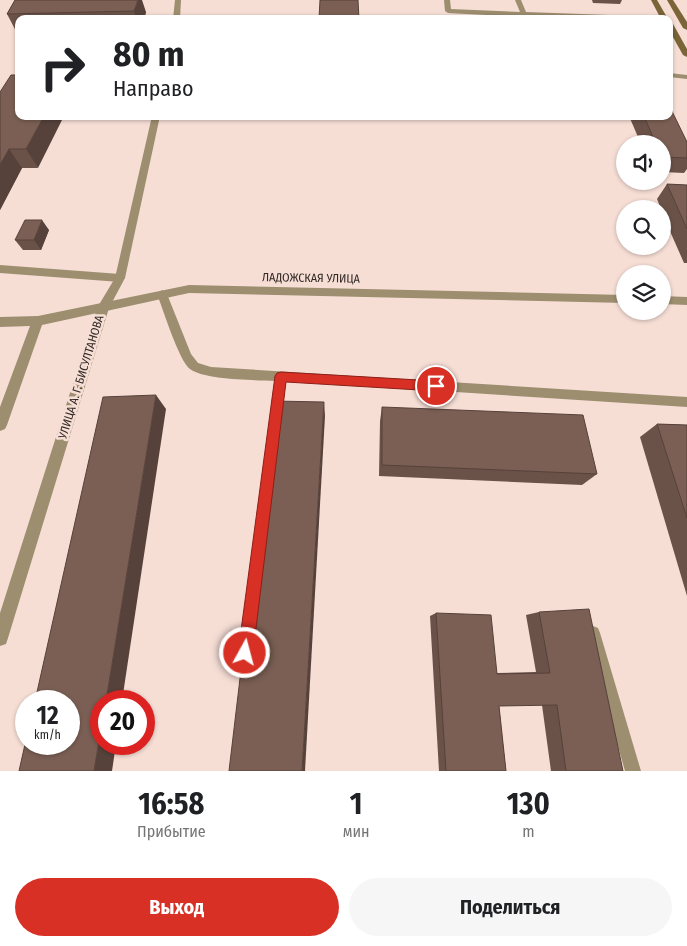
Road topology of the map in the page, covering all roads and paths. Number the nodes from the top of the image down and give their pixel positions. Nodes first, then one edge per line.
1 (178, 0) edge
2 (447, 0) edge
3 (518, 0) edge
4 (654, 0) edge
5 (670, 0) edge
6 (176, 15) edge
7 (524, 15) joint
8 (663, 15) edge
9 (687, 28) edge
10 (673, 37) edge
11 (687, 55) edge
12 (673, 75) edge
13 (687, 77) edge
14 (155, 120) edge
15 (0, 269) edge
16 (120, 278) junction
17 (162, 294) junction
18 (616, 300) edge
19 (671, 300) edge
20 (687, 301) edge
21 (103, 308) junction
22 (38, 321) junction
23 (0, 322) edge
24 (281, 376) junction
25 (687, 402) edge
26 (0, 425) edge
27 (275, 426) edge
28 (589, 618) edge
29 (0, 638) edge
30 (633, 771) edge

1 - 6 street
2 - 7 lane
3 - 7 lane
4 - 8 main road
5 - 9 main road
10 - 11 main road
12 - 13 lane
14 - 16 street, УЛИЦА А. Г. БИСУЛТАНОВА
15 - 16 lane
16 - 21 street, УЛИЦА А. Г. БИСУЛТАНОВА
17 - 18 street, ЛАДОЖСКАЯ УЛИЦА
17 - 21 street, ЛАДОЖСКАЯ УЛИЦА
17 - 24 lane
19 - 20 street
21 - 22 street, ЛАДОЖСКАЯ УЛИЦА
21 - 29 street, УЛИЦА А. Г. БИСУЛТАНОВА
22 - 23 street, ЛАДОЖСКАЯ УЛИЦА
22 - 26 street
24 - 25 lane
24 - 27 lane
28 - 30 lane

